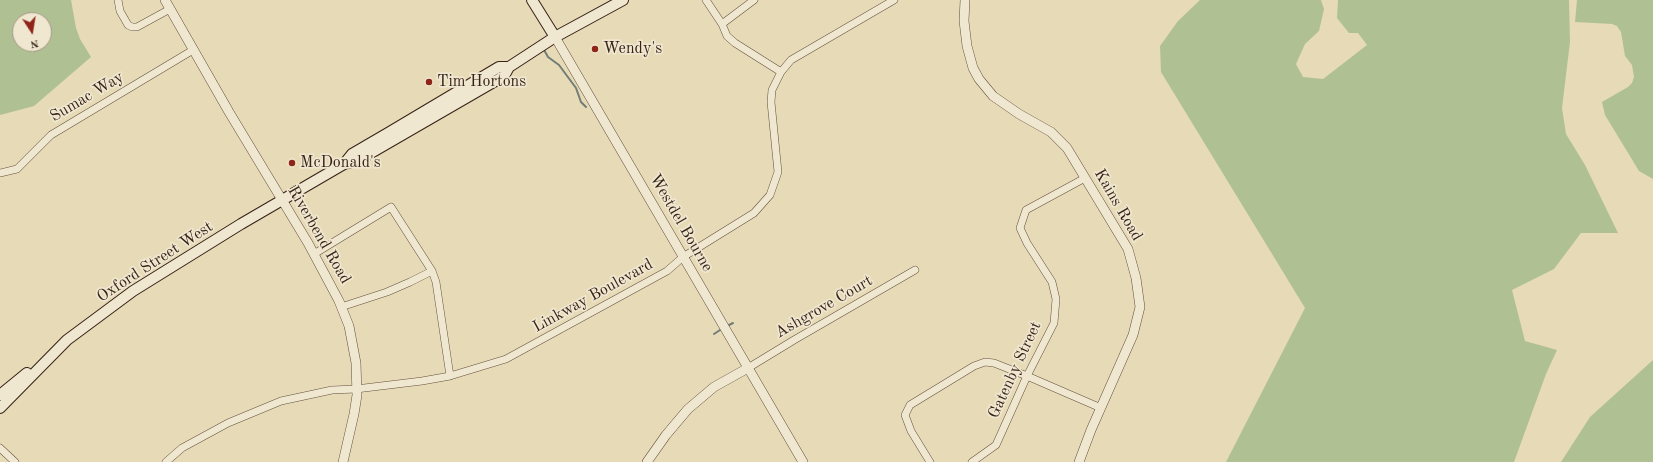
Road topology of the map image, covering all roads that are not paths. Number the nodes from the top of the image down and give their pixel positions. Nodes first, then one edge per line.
1 (118, 0) edge
2 (165, 0) edge
3 (532, 0) edge
4 (623, 0) edge
5 (706, 0) edge
6 (754, 0) edge
7 (894, 0) edge
8 (965, 0) edge
9 (170, 9) junction
10 (722, 24) junction
11 (555, 38) junction
12 (193, 50) junction
13 (781, 72) junction
14 (0, 173) edge
15 (1085, 178) junction
16 (281, 200) junction
17 (314, 254) junction
18 (683, 257) junction
19 (914, 270) dead end
20 (432, 271) junction
21 (342, 307) junction
22 (68, 340) junction
23 (748, 368) junction
24 (450, 376) junction
25 (1027, 376) junction
26 (356, 389) junction
27 (0, 395) edge
28 (0, 408) edge
29 (1101, 408) junction
30 (0, 448) edge
31 (15, 462) edge
32 (166, 462) edge
33 (343, 462) edge
34 (647, 462) edge
35 (803, 462) edge
36 (930, 462) edge
37 (972, 462) edge
38 (1079, 462) edge

1 - 9 street
2 - 9 street, Riverbend Road
3 - 11 main road, Westdel Bourne
4 - 11 main road, Oxford Street West
5 - 10 street
6 - 10 street
7 - 13 street, Linkway Boulevard
8 - 15 street, Kains Road
9 - 12 street, Riverbend Road
10 - 13 street
11 - 16 main road, Oxford Street West
11 - 18 street, Westdel Bourne
12 - 14 street, Sumac Way
12 - 16 street, Riverbend Road
13 - 18 street, Linkway Boulevard
15 - 25 street, Gatenby Street
15 - 29 street, Kains Road
16 - 17 street, Riverbend Road
16 - 22 main road, Oxford Street West
17 - 20 street
17 - 21 street, Riverbend Road
18 - 23 street, Westdel Bourne
18 - 24 street, Linkway Boulevard
19 - 23 street, Ashgrove Court
20 - 21 street
20 - 24 street
21 - 26 street, Riverbend Road
22 - 27 main road
22 - 28 main road, Oxford Street West
23 - 34 street
23 - 35 street, Westdel Bourne
24 - 26 street, Linkway Boulevard
25 - 29 street
25 - 36 street
25 - 37 street, Gatenby Street
26 - 32 street, Linkway Boulevard
26 - 33 street, Riverbend Road
29 - 38 street, Kains Road
30 - 31 street

